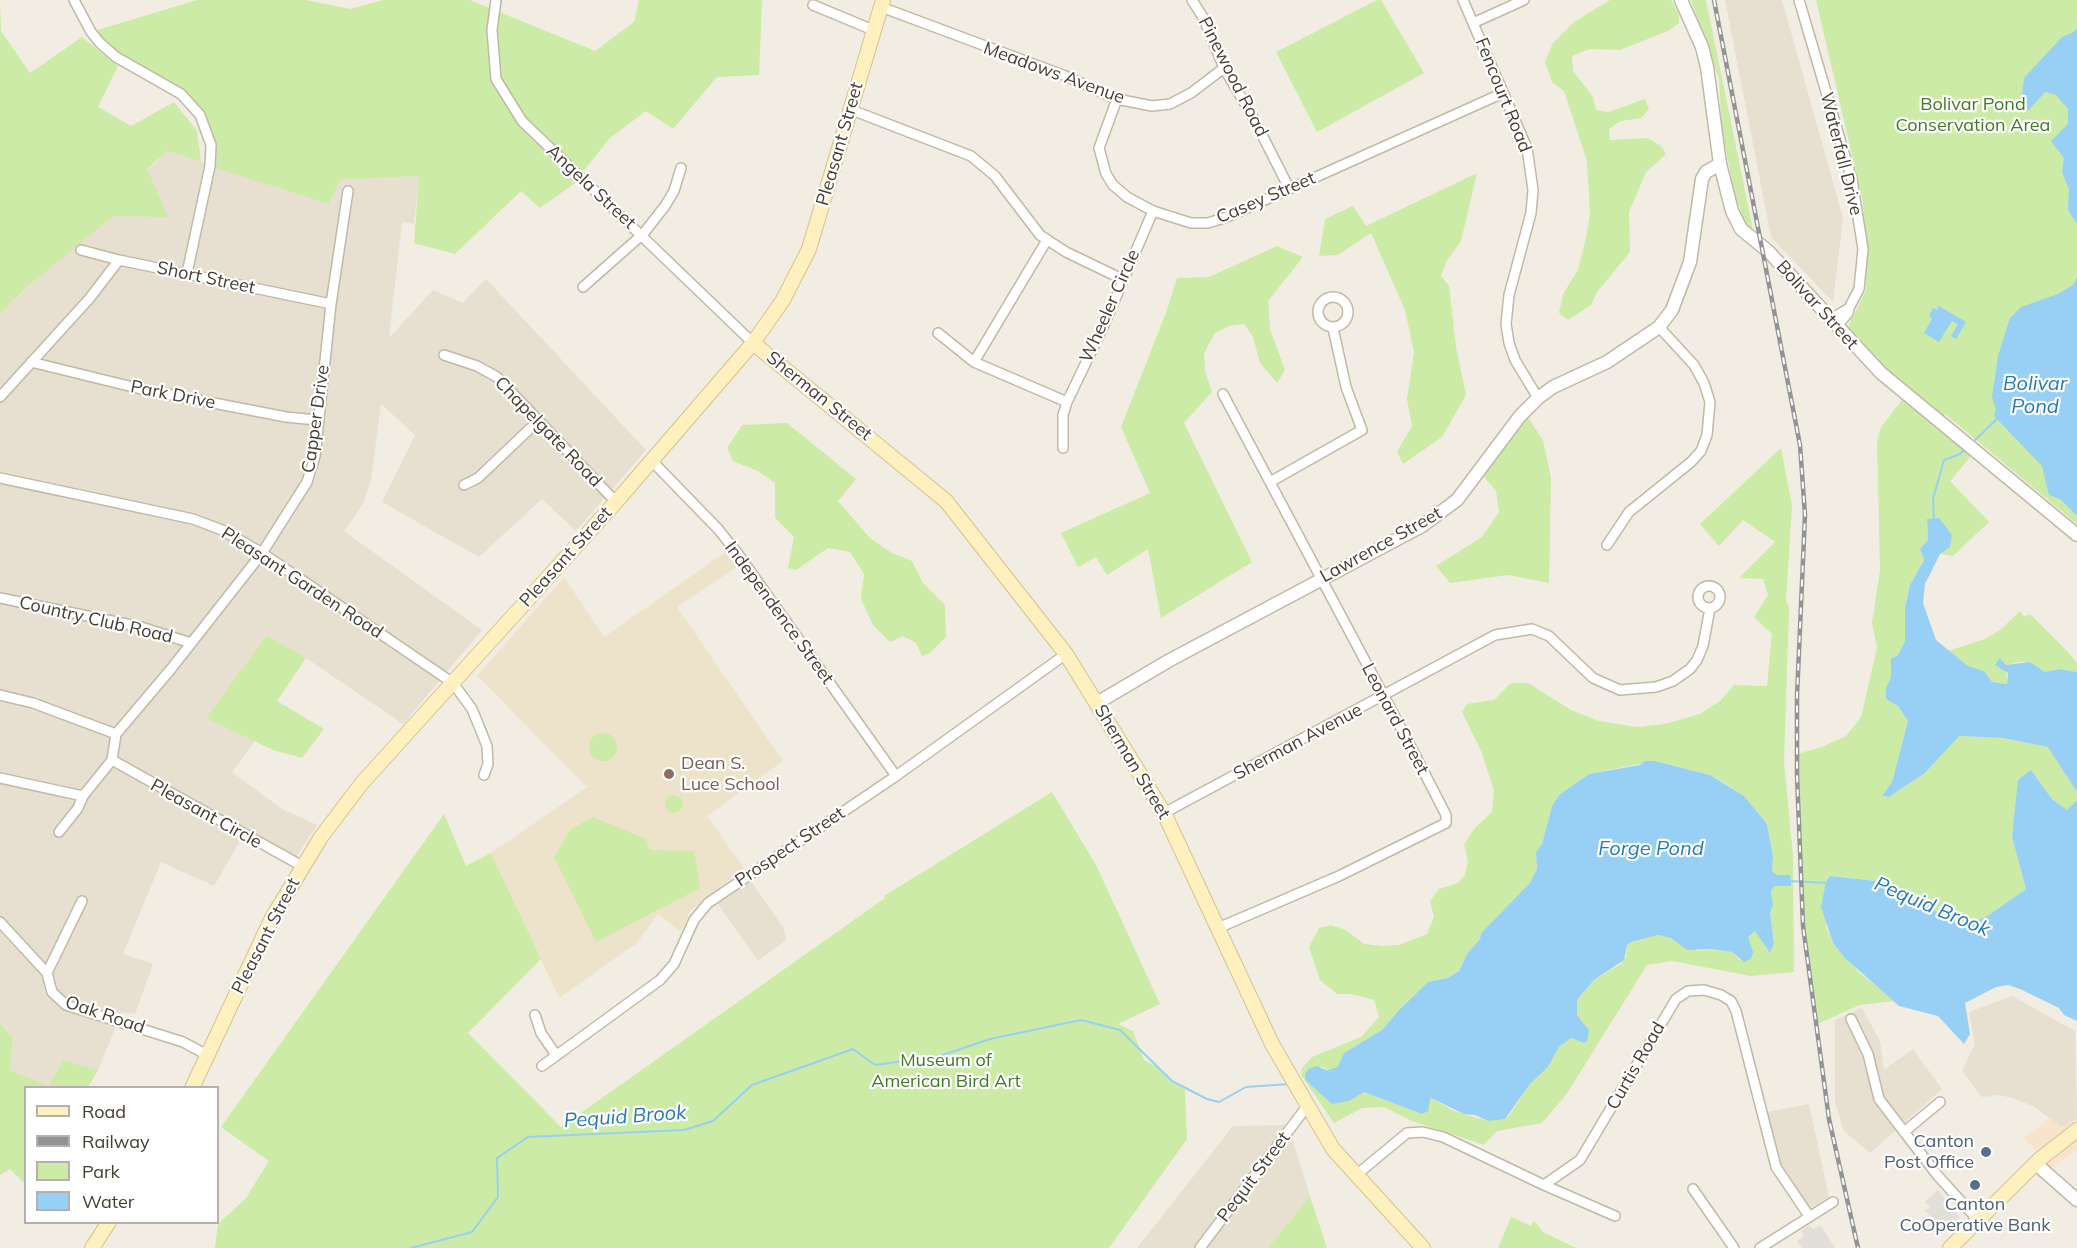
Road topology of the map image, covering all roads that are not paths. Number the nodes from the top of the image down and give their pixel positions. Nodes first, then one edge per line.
1 (74, 0) edge
2 (496, 0) edge
3 (1191, 0) edge
4 (1463, 0) edge
5 (1524, 0) edge
6 (1681, 0) edge
7 (1799, 0) edge
8 (882, 3) edge
9 (813, 5) dead end
10 (1473, 23) junction
11 (873, 30) junction
12 (1224, 68) junction
13 (1503, 93) junction
14 (1117, 99) junction
15 (849, 109) junction
16 (1720, 164) junction
17 (681, 168) dead end
18 (1289, 188) junction
19 (348, 191) dead end
20 (1153, 210) junction
21 (643, 234) junction
22 (1047, 240) junction
23 (81, 250) dead end
24 (119, 260) junction
25 (187, 273) junction
26 (1122, 279) junction
27 (583, 287) dead end
28 (331, 304) junction
29 (1833, 324) junction
30 (1659, 327) junction
31 (1333, 328) dead end
32 (938, 333) dead end
33 (753, 343) junction
34 (444, 355) dead end
35 (31, 362) junction
36 (974, 362) junction
37 (1223, 394) dead end
38 (0, 398) edge
39 (1538, 398) junction
40 (1066, 402) junction
41 (317, 420) junction
42 (539, 420) junction
43 (1064, 448) dead end
44 (651, 460) junction
45 (0, 478) edge
46 (1270, 483) junction
47 (464, 485) dead end
48 (615, 502) junction
49 (2077, 534) edge
50 (1607, 545) dead end
51 (262, 553) junction
52 (1320, 579) junction
53 (0, 598) edge
54 (1710, 608) dead end
55 (191, 643) junction
56 (1066, 654) junction
57 (453, 683) junction
58 (0, 695) edge
59 (1382, 696) junction
60 (1097, 703) junction
61 (116, 734) junction
62 (112, 760) junction
63 (484, 775) dead end
64 (896, 776) junction
65 (0, 778) edge
66 (83, 796) junction
67 (1164, 813) junction
68 (59, 832) dead end
69 (302, 866) junction
70 (82, 901) dead end
71 (0, 922) edge
72 (1218, 928) junction
73 (47, 973) junction
74 (535, 1016) dead end
75 (1851, 1019) dead end
76 (556, 1055) junction
77 (209, 1056) junction
78 (542, 1066) dead end
79 (193, 1086) edge
80 (1940, 1102) dead end
81 (1308, 1106) junction
82 (2077, 1130) edge
83 (1904, 1132) junction
84 (2035, 1163) junction
85 (1355, 1176) junction
86 (1544, 1185) junction
87 (1693, 1189) dead end
88 (2077, 1200) edge
89 (1833, 1203) dead end
90 (1616, 1216) dead end
91 (1809, 1216) junction
92 (1978, 1220) junction
93 (108, 1224) edge
94 (92, 1248) edge
95 (1200, 1248) edge
96 (1423, 1248) edge
97 (1734, 1248) edge
98 (1760, 1248) edge
99 (1950, 1248) edge

1 - 25 street
2 - 21 street, Angela Street
3 - 12 street, Pinewood Road
4 - 10 street, Fencourt Road
5 - 10 street
6 - 16 street, Bolivar Street
7 - 29 street, Waterfall Drive
8 - 11 main road, Pleasant Street
8 - 14 street, Meadows Avenue
9 - 11 street
10 - 13 street, Fencourt Road
11 - 15 main road, Pleasant Street
12 - 14 street, Meadows Avenue
12 - 18 street, Pinewood Road
13 - 18 street, Casey Street
13 - 39 street, Fencourt Road
14 - 20 street, Casey Street
15 - 22 street
15 - 33 main road, Pleasant Street
16 - 29 street, Bolivar Street
16 - 30 street, Lawrence Street
17 - 21 street
18 - 20 street, Casey Street
19 - 28 street, Capper Drive
20 - 26 street, Wheeler Circle
21 - 27 street
21 - 33 street, Angela Street
22 - 26 street
22 - 36 street
23 - 24 street, Short Street
24 - 25 street, Short Street
24 - 35 street
25 - 28 street, Short Street
26 - 40 street, Wheeler Circle
28 - 41 street, Capper Drive
29 - 49 street, Bolivar Street
30 - 39 street, Lawrence Street
30 - 50 street
31 - 46 street
32 - 36 street
33 - 44 main road, Pleasant Street
33 - 56 main road, Sherman Street
34 - 42 street, Chapelgate Road
35 - 38 street
35 - 41 street, Park Drive
36 - 40 street
37 - 46 street, Leonard Street
39 - 52 street, Lawrence Street
40 - 43 street, Wheeler Circle
41 - 51 street, Capper Drive
42 - 47 street
42 - 48 street, Chapelgate Road
44 - 48 main road, Pleasant Street
44 - 64 street, Independence Street
45 - 51 street, Pleasant Garden Road
46 - 52 street, Leonard Street
48 - 57 main road, Pleasant Street
51 - 55 street, Capper Drive
51 - 57 street, Pleasant Garden Road
52 - 59 street, Leonard Street
52 - 60 street, Lawrence Street
53 - 55 street, Country Club Road
54 - 59 street, Sherman Avenue
55 - 61 street, Capper Drive
56 - 60 main road, Sherman Street
56 - 64 street, Prospect Street
57 - 63 street, Pleasant Garden Road
57 - 69 main road, Pleasant Street
58 - 61 street
59 - 67 street, Sherman Avenue
59 - 72 street, Leonard Street
60 - 67 main road, Sherman Street
61 - 62 street
62 - 66 street
62 - 69 street, Pleasant Circle
64 - 76 street, Prospect Street
65 - 66 street
66 - 68 street
67 - 72 main road, Sherman Street
69 - 77 main road, Pleasant Street
70 - 73 street
71 - 73 street, Oak Road
72 - 81 main road, Sherman Street
73 - 77 street, Oak Road
74 - 76 street
75 - 83 street
76 - 78 street, Prospect Street
77 - 79 main road, Pleasant Street
80 - 83 street
81 - 85 main road, Sherman Street
81 - 95 street, Pequit Street
82 - 84 main road
83 - 92 street
84 - 88 street
84 - 92 main road
85 - 86 street
85 - 96 main road, Sherman Street
86 - 90 street
86 - 91 street, Curtis Road
87 - 97 street
89 - 91 street
91 - 98 street
92 - 99 main road
93 - 94 main road

